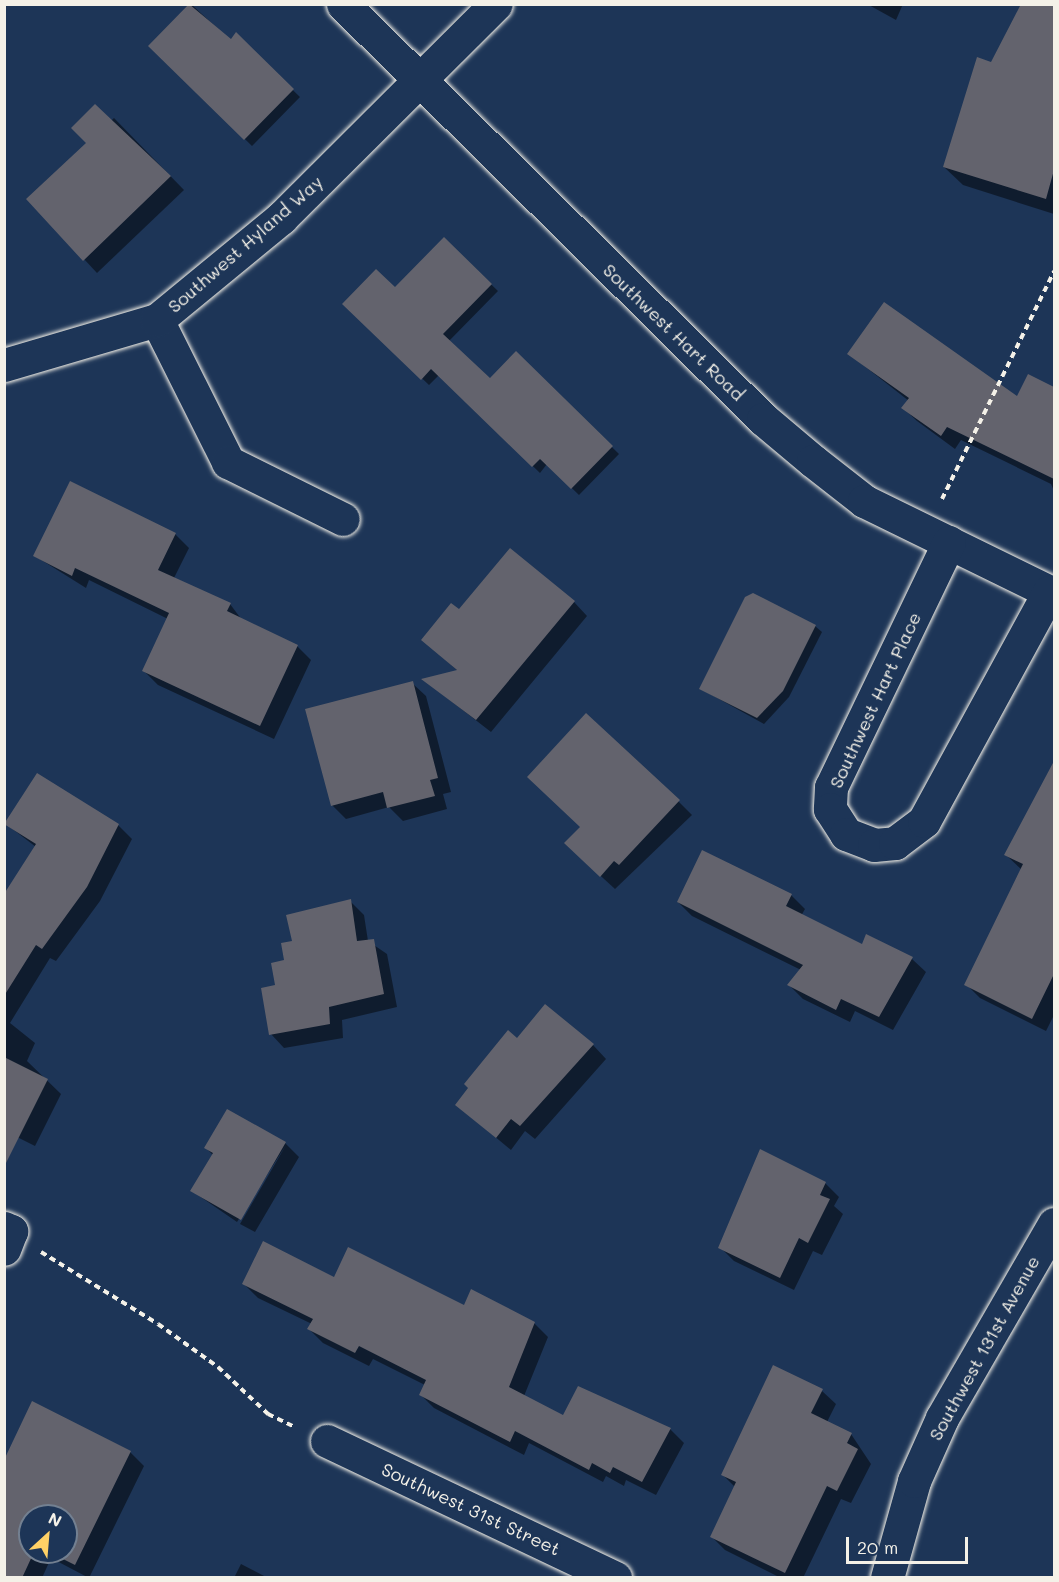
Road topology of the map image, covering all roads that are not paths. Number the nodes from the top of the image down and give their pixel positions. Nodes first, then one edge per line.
1 (343, 4) edge
2 (496, 4) edge
3 (418, 80) junction
4 (157, 320) junction
5 (4, 365) edge
6 (343, 519) dead end
7 (937, 536) junction
8 (1052, 593) edge
9 (1054, 1224) edge
10 (327, 1441) road end
11 (615, 1578) edge
12 (887, 1578) edge

1 - 3 street, Southwest Hart Road
2 - 3 street, Southwest Hyland Way
3 - 4 street, Southwest Hyland Way
3 - 7 street, Southwest Hart Road
4 - 5 street, Southwest Hyland Way
4 - 6 street
7 - 8 street, Southwest Hart Road
7 - 8 street, Southwest Hart Place
9 - 12 street, Southwest 131st Avenue
10 - 11 street, Southwest 31st Street

